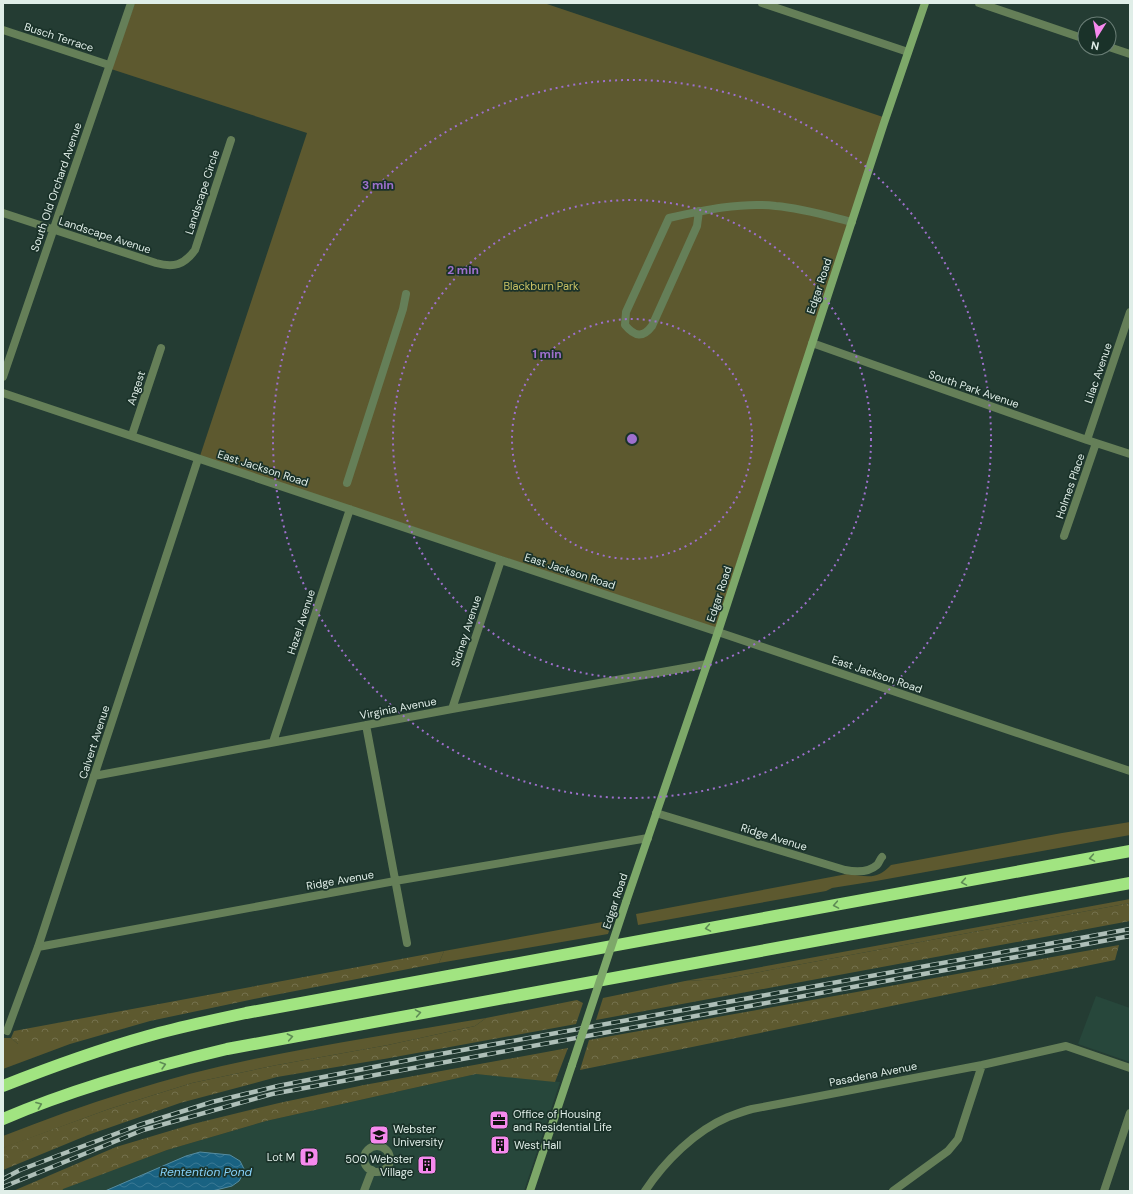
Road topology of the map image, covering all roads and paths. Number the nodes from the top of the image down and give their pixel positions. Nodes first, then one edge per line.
1 (130, 3) edge
2 (762, 3) edge
3 (925, 3) edge
4 (979, 3) edge
5 (3, 30) edge
6 (1077, 36) edge
7 (1117, 50) edge
8 (908, 52) junction
9 (1130, 54) edge
10 (109, 65) junction
11 (231, 140) dead end
12 (698, 211) junction
13 (3, 213) edge
14 (852, 222) junction
15 (53, 230) junction
16 (195, 250) joint
17 (406, 294) dead end
18 (1130, 312) edge
19 (812, 343) junction
20 (161, 348) dead end
21 (3, 377) edge
22 (3, 393) edge
23 (132, 435) junction
24 (1087, 440) junction
25 (1096, 443) junction
26 (1130, 454) edge
27 (198, 459) junction
28 (347, 482) dead end
29 (350, 509) junction
30 (1064, 536) dead end
31 (501, 560) junction
32 (718, 632) junction
33 (707, 664) junction
34 (452, 709) junction
35 (366, 725) junction
36 (273, 742) junction
37 (1130, 772) edge
38 (94, 776) junction
39 (656, 813) junction
40 (648, 838) junction
41 (1130, 851) edge
42 (882, 857) dead end
43 (396, 882) junction
44 (1130, 883) edge
45 (407, 943) dead end
46 (38, 947) junction
47 (7, 1031) dead end
48 (982, 1064) junction
49 (1130, 1068) edge
50 (3, 1086) edge
51 (1130, 1113) edge
52 (3, 1119) edge
53 (372, 1170) dead end
54 (364, 1191) edge
55 (530, 1191) edge
56 (646, 1191) edge
57 (893, 1191) edge
58 (1104, 1191) edge

1 - 10 street, South Old Orchard Avenue
2 - 8 street
3 - 8 street, Edgar Road
4 - 6 street
5 - 10 street, Busch Terrace
7 - 9 street
8 - 14 street, Edgar Road
10 - 15 street, South Old Orchard Avenue
11 - 16 street, Landscape Circle
12 - 12 street
12 - 14 street
13 - 15 street, Landscape Avenue
14 - 19 street, Edgar Road
15 - 16 street, Landscape Avenue
15 - 21 street, South Old Orchard Avenue
17 - 28 street
18 - 24 street, Lilac Avenue
19 - 24 street, South Park Avenue
19 - 32 street, Edgar Road
20 - 23 street, Angest
22 - 23 street, East Jackson Road
23 - 27 street, East Jackson Road
24 - 25 street, South Park Avenue
25 - 26 street, South Park Avenue
25 - 30 street, Holmes Place
27 - 29 street, East Jackson Road
27 - 38 street, Calvert Avenue
29 - 31 street, East Jackson Road
29 - 36 street, Hazel Avenue
31 - 32 street, East Jackson Road
31 - 34 street, Sidney Avenue
32 - 33 street, Edgar Road
32 - 37 street, East Jackson Road
33 - 34 street, Virginia Avenue
33 - 39 street, Edgar Road
34 - 35 street, Virginia Avenue
35 - 36 street, Virginia Avenue
35 - 43 street
36 - 38 street, Virginia Avenue
38 - 46 street, Calvert Avenue
39 - 40 street, Edgar Road
39 - 42 street, Ridge Avenue
40 - 43 street, Ridge Avenue
40 - 55 street, Edgar Road, bridge
41 -> 50 highway
43 - 45 street
43 - 46 street, Ridge Avenue
52 -> 44 highway
46 - 47 street, Calvert Avenue
48 - 49 street, Pasadena Avenue
48 - 56 street, Pasadena Avenue
48 - 57 street
51 - 58 street
53 - 54 street

